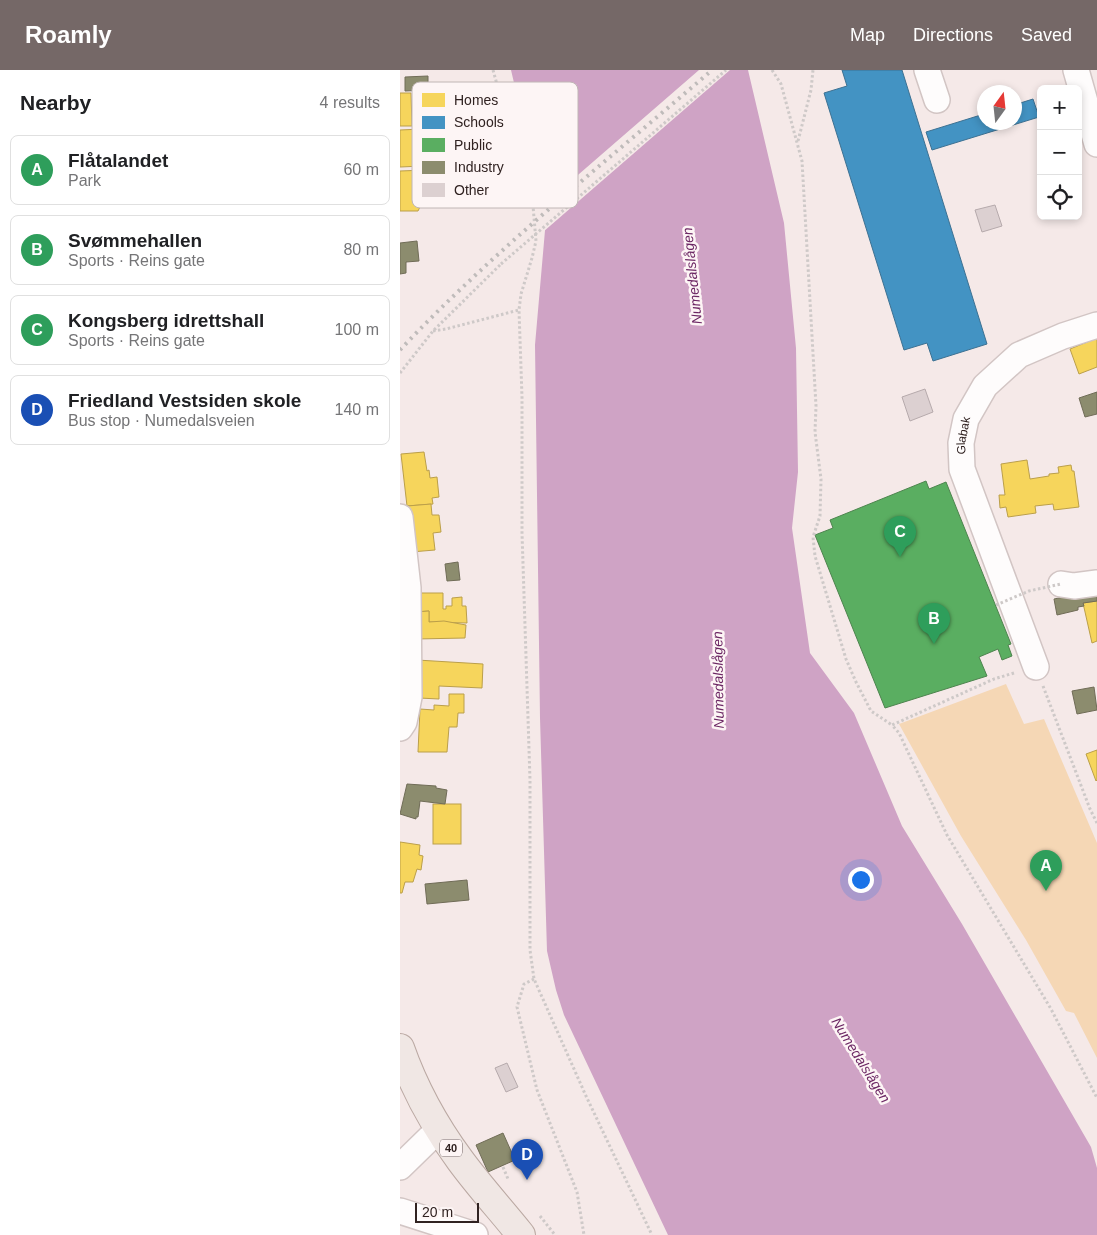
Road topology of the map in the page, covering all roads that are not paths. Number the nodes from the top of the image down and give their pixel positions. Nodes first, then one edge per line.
1 (927, 70) edge
2 (1076, 70) edge
3 (937, 100) dead end
4 (1097, 144) edge
5 (1097, 325) edge
6 (400, 517) edge
7 (1097, 583) edge
8 (1060, 584) road end
9 (1036, 667) road end
10 (400, 728) edge
11 (400, 1048) edge
12 (439, 1129) junction
13 (400, 1167) edge
14 (400, 1211) edge
15 (476, 1235) edge
16 (521, 1235) edge

1 - 3 street
2 - 4 street
5 - 9 street, Glabak
6 - 10 street
7 - 8 street
11 - 12 main road, 40
12 - 13 street
12 - 16 main road, 40
14 - 15 street

